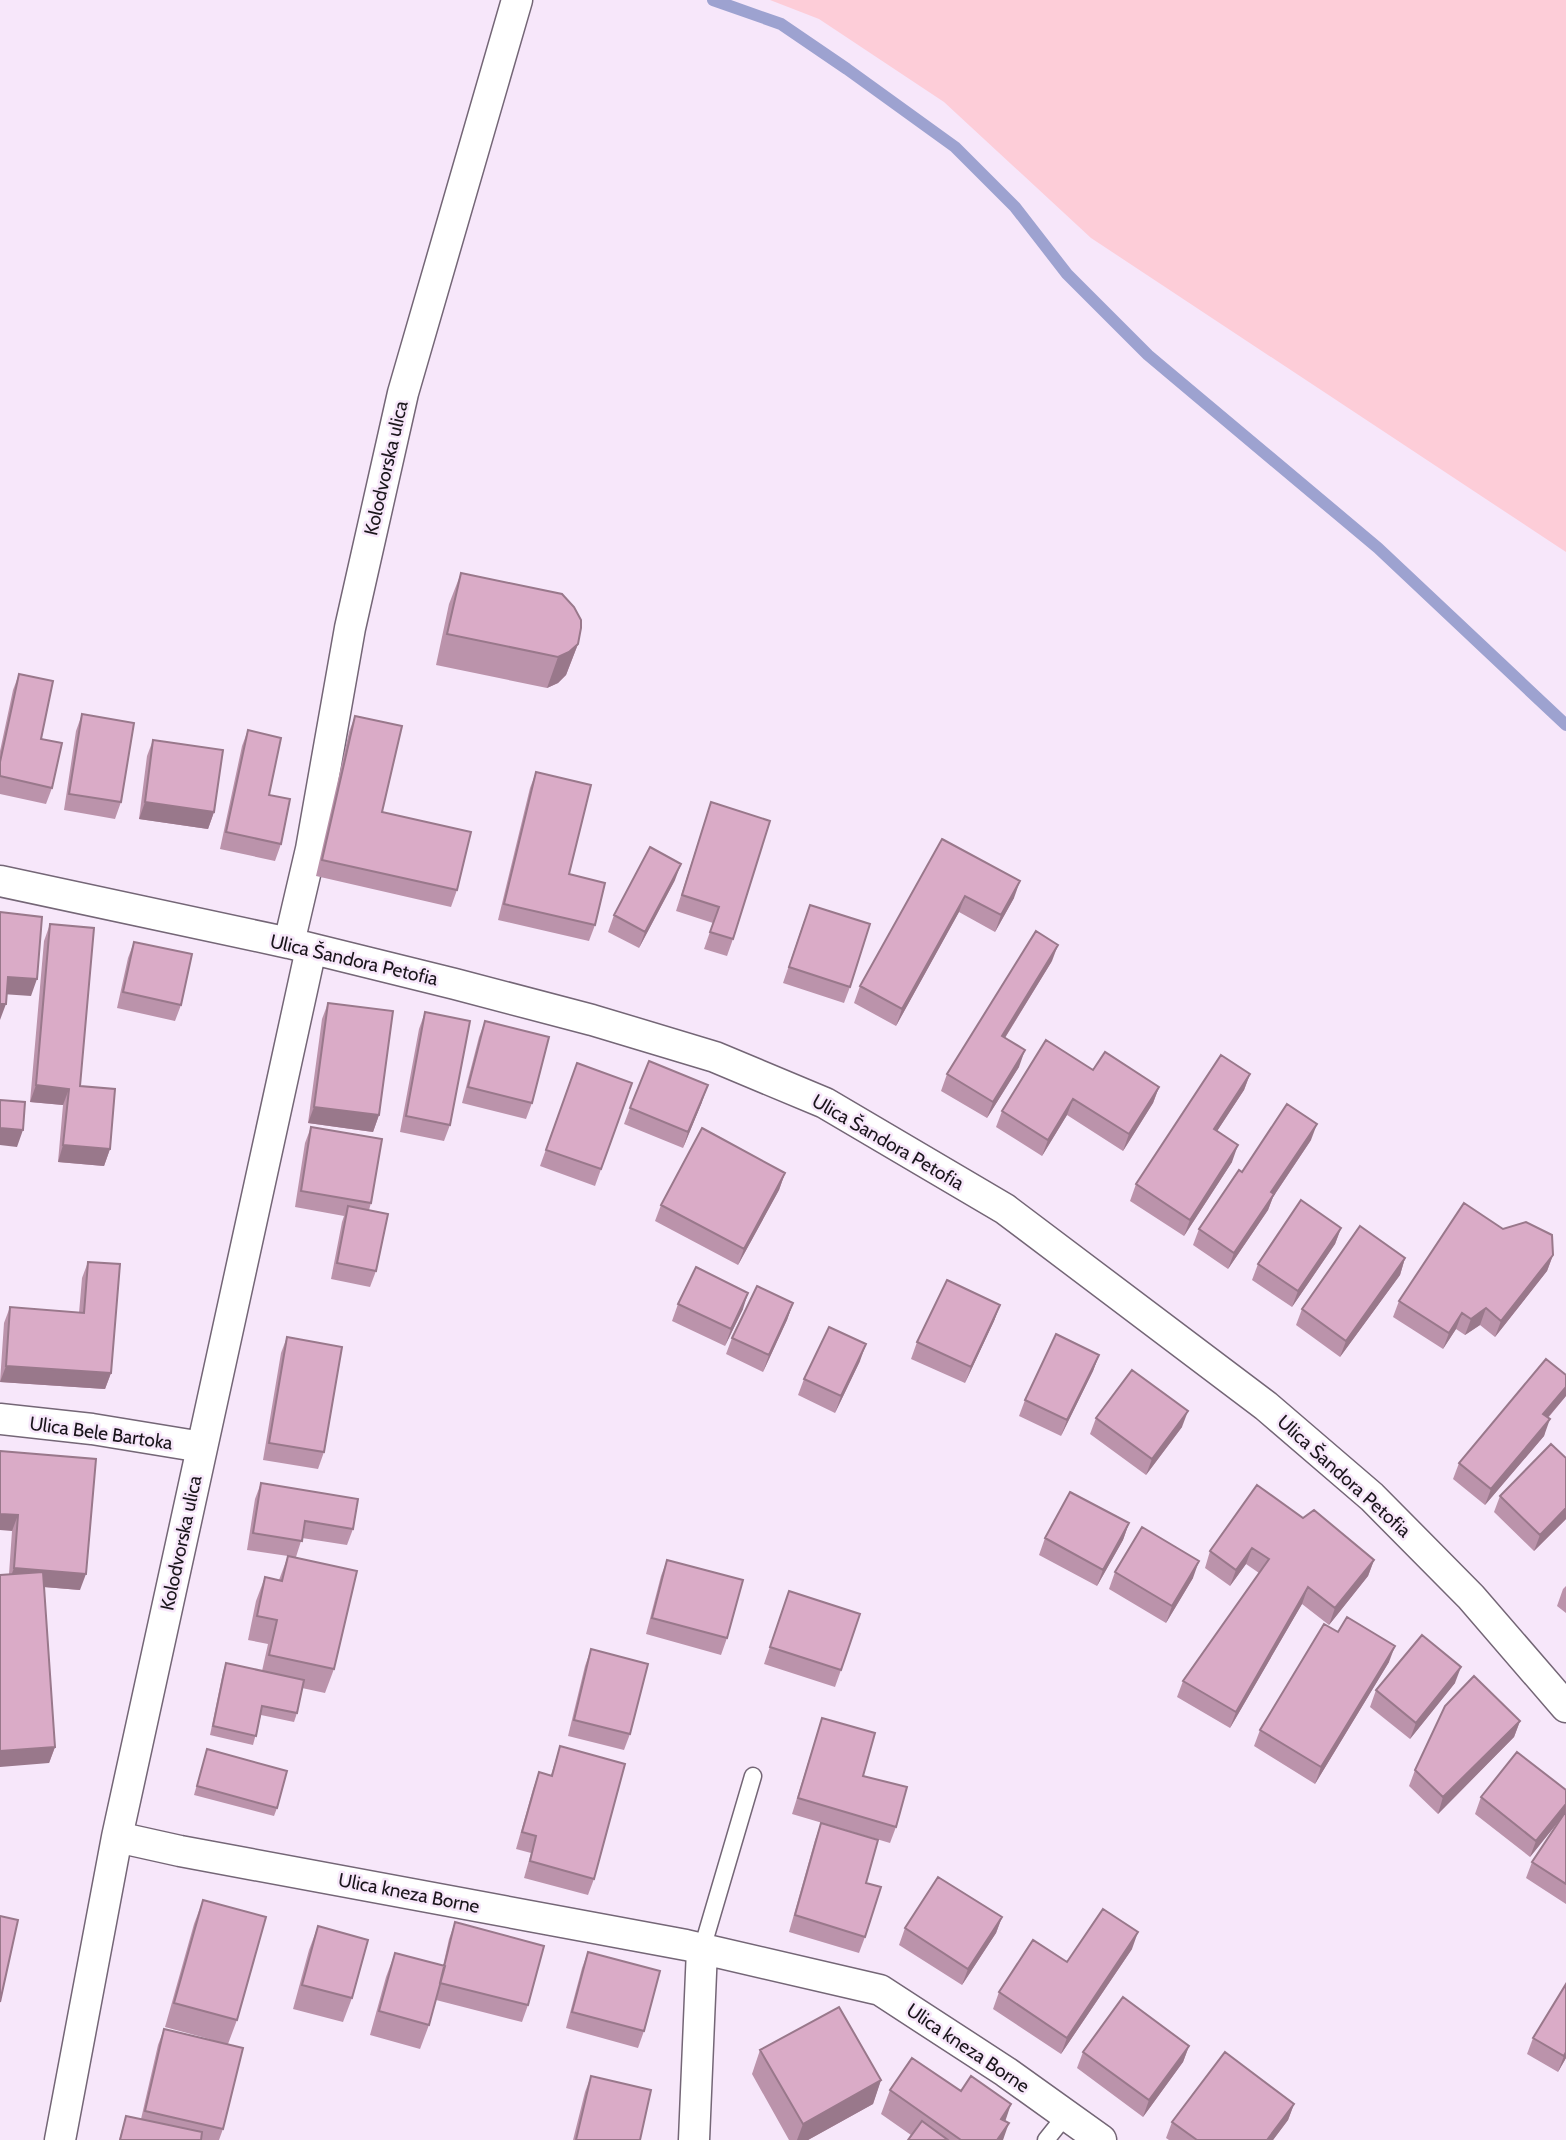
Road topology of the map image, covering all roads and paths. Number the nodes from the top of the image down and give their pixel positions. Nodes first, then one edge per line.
1 (517, 0) edge
2 (0, 881) edge
3 (300, 946) junction
4 (0, 1419) edge
5 (202, 1447) junction
6 (1566, 1707) edge
7 (752, 1776) dead end
8 (117, 1837) junction
9 (702, 1949) junction
10 (1066, 2115) junction
11 (60, 2140) edge
12 (694, 2140) edge
13 (1046, 2140) edge
14 (1101, 2140) edge

1 - 3 street, Kolodvorska ulica
2 - 3 street, Ulica Šandora Petofia
3 - 5 street, Kolodvorska ulica
3 - 6 street, Ulica Šandora Petofia
4 - 5 street, Ulica Bele Bartoka
5 - 8 street, Kolodvorska ulica
7 - 9 lane
8 - 9 street, Ulica kneza Borne
8 - 11 street, Kolodvorska ulica
9 - 10 street, Ulica kneza Borne
9 - 12 street
10 - 13 lane
10 - 14 street, Ulica kneza Borne

